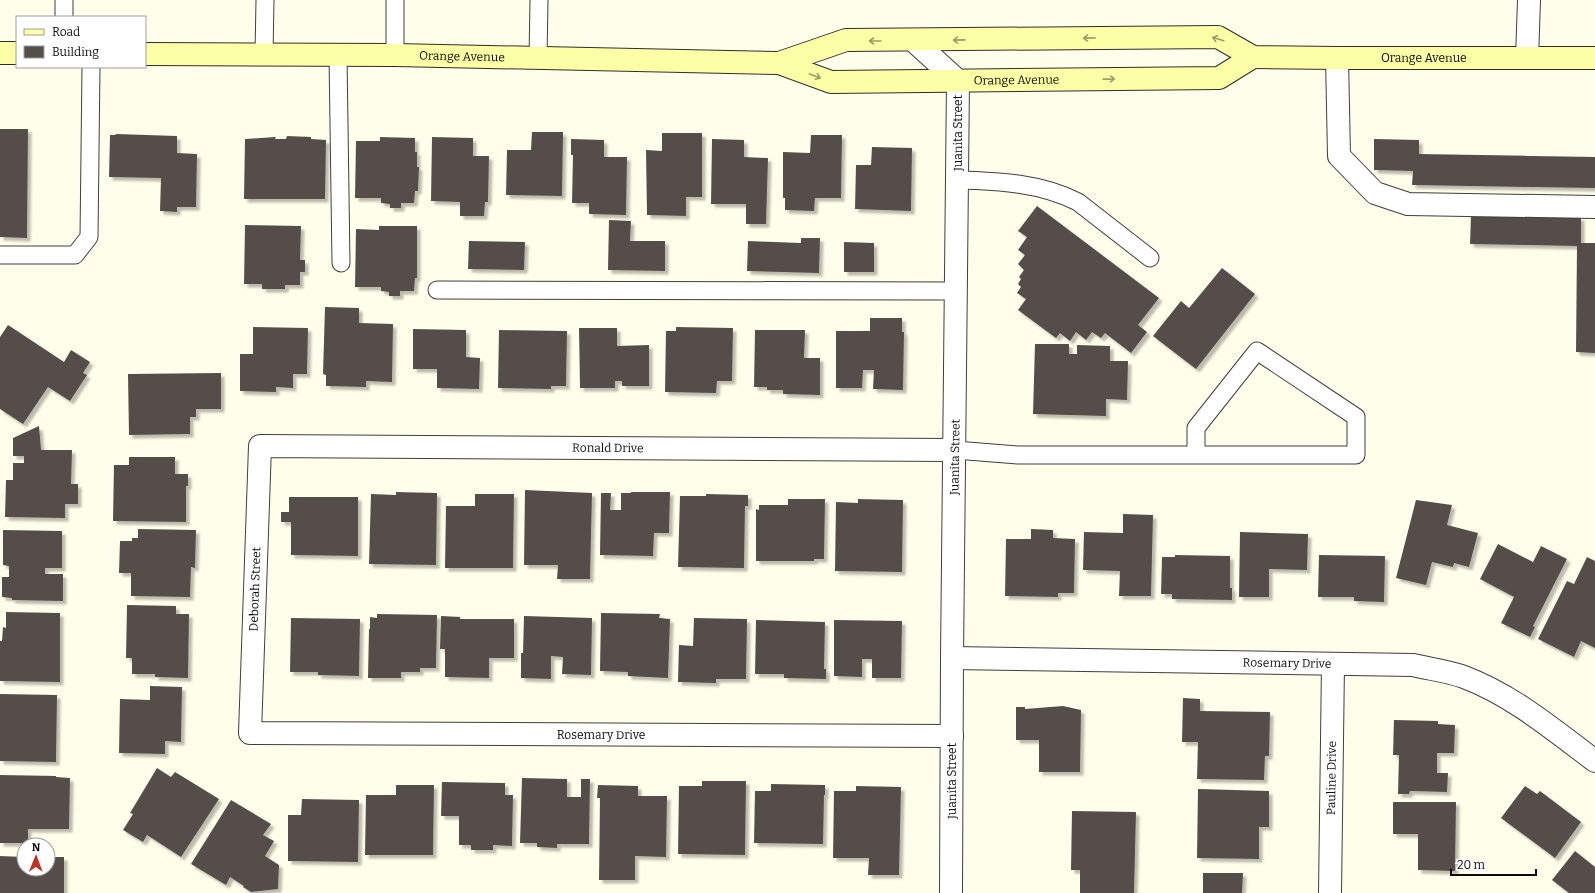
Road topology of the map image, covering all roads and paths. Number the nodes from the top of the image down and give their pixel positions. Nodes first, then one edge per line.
1 (64, 0) edge
2 (265, 0) edge
3 (395, 0) edge
4 (539, 0) edge
5 (1529, 0) edge
6 (64, 16) edge
7 (914, 41) junction
8 (0, 52) edge
9 (16, 53) edge
10 (146, 54) edge
11 (264, 54) junction
12 (338, 55) junction
13 (395, 55) junction
14 (1253, 56) junction
15 (538, 58) junction
16 (1337, 58) junction
17 (1527, 58) junction
18 (1595, 58) edge
19 (779, 63) junction
20 (91, 68) edge
21 (958, 80) junction
22 (957, 180) junction
23 (1595, 207) edge
24 (0, 255) edge
25 (1150, 258) dead end
26 (341, 263) dead end
27 (437, 290) dead end
28 (957, 291) junction
29 (260, 446) joint
30 (955, 450) junction
31 (1196, 455) junction
32 (952, 658) junction
33 (1333, 664) junction
34 (250, 733) joint
35 (952, 736) junction
36 (1595, 761) edge
37 (951, 893) edge
38 (1330, 893) edge

1 - 6 lane
2 - 11 lane
3 - 13 lane
4 - 15 lane
5 - 17 street
14 -> 7 main road, Orange Avenue
7 -> 19 main road, Orange Avenue
7 - 21 street, Juanita Street
8 - 9 main road
10 - 11 main road, Orange Avenue
11 - 12 main road, Orange Avenue
12 - 13 main road, Orange Avenue
12 - 26 lane
13 - 15 main road, Orange Avenue
14 - 16 main road, Orange Avenue
21 -> 14 main road, Orange Avenue
15 - 19 main road, Orange Avenue
16 - 17 main road, Orange Avenue
16 - 23 street
17 - 18 main road, Orange Avenue
19 -> 21 main road, Orange Avenue
20 - 24 lane
21 - 22 street, Juanita Street
22 - 25 lane
22 - 28 street, Juanita Street
27 - 28 lane
28 - 30 street, Juanita Street
29 - 30 street, Ronald Drive
29 - 34 street, Deborah Street
30 - 31 lane
30 - 32 street, Juanita Street
31 - 31 lane
32 - 33 street, Rosemary Drive
32 - 35 street, Juanita Street
33 - 36 street, Rosemary Drive
33 - 38 street, Pauline Drive
34 - 35 street, Rosemary Drive
35 - 37 street, Juanita Street

